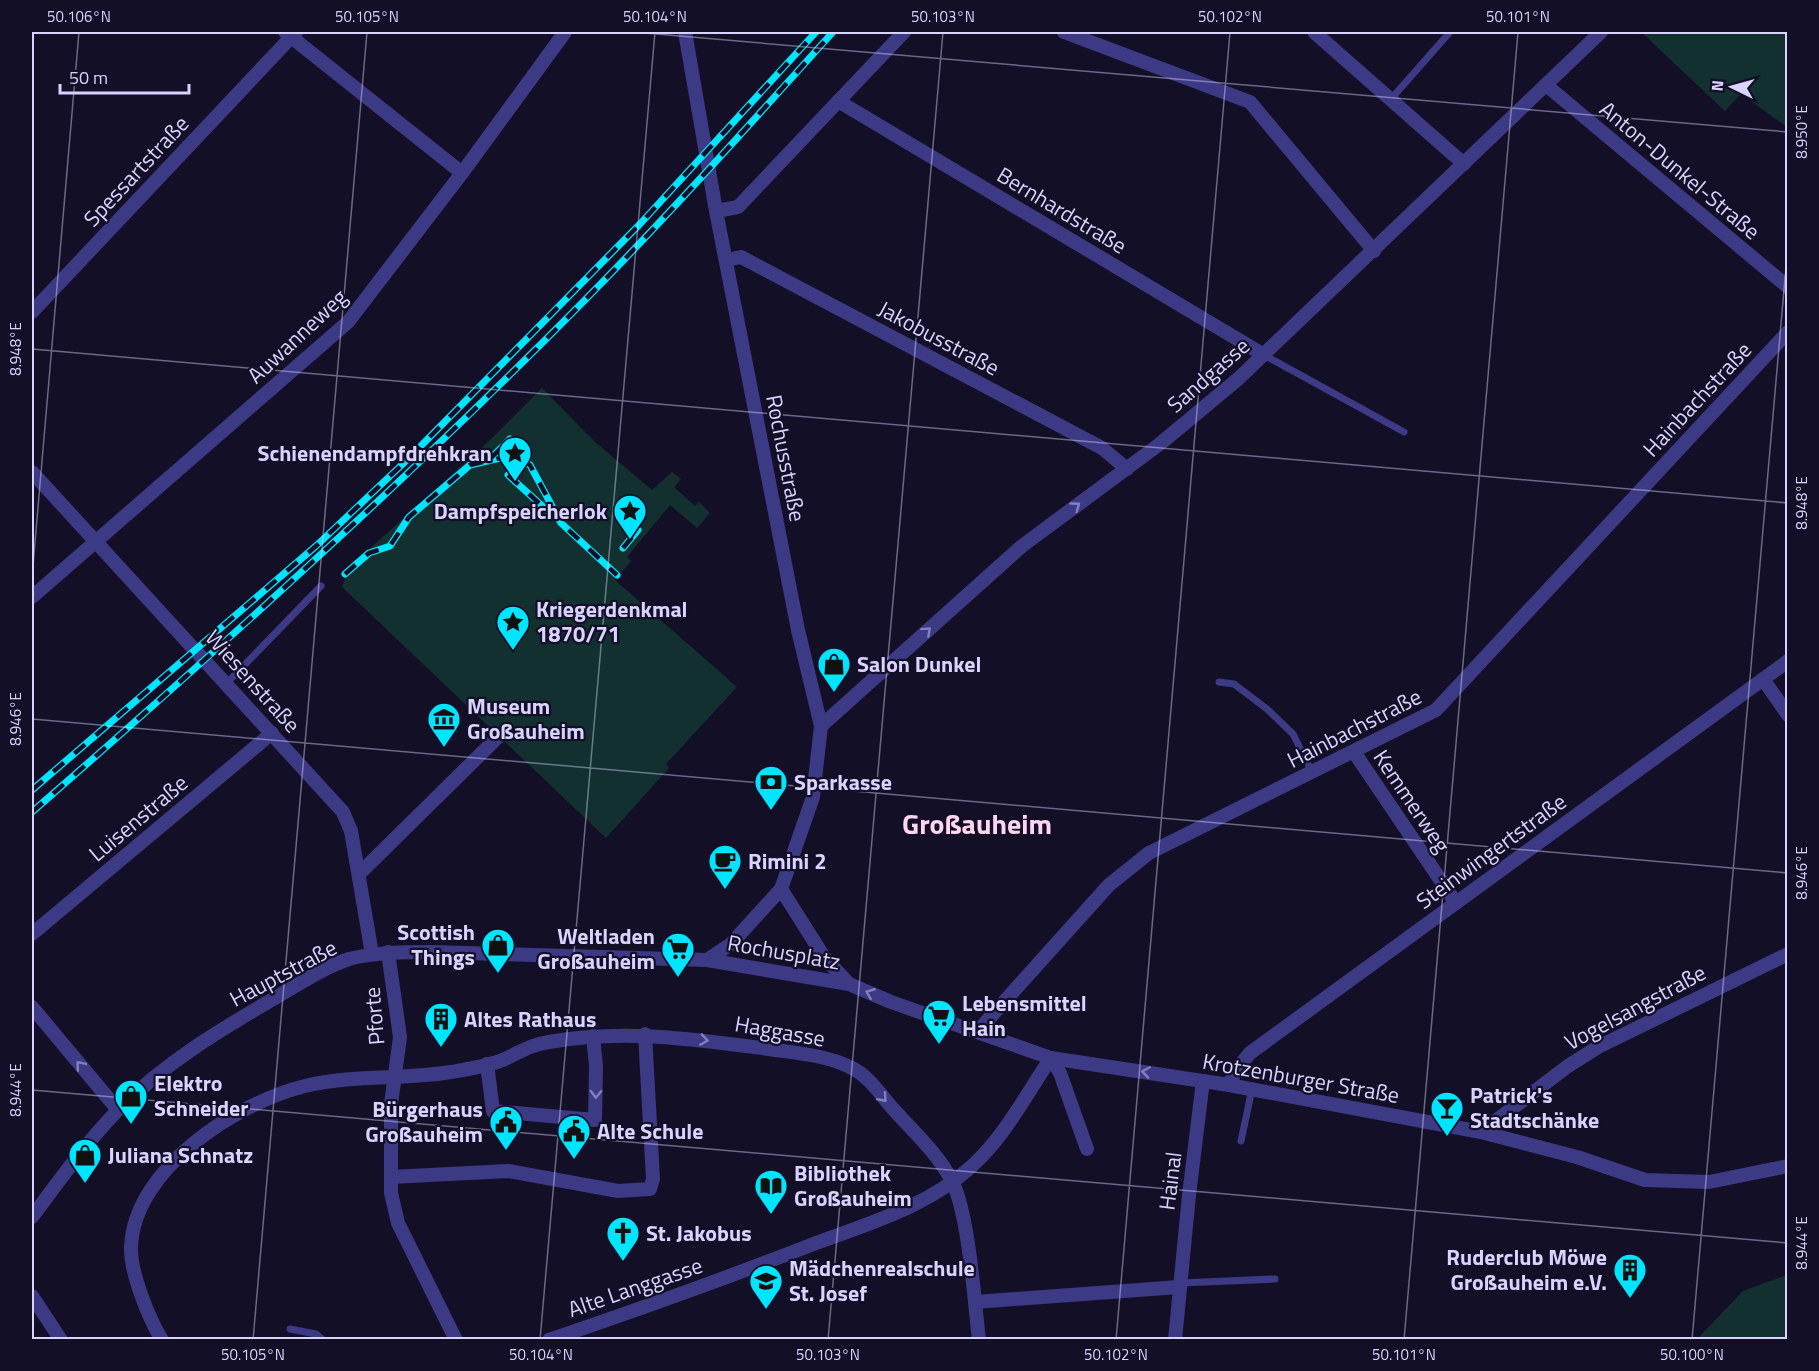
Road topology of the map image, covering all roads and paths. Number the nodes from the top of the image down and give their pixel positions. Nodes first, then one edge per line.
1 (565, 32) edge
2 (685, 32) edge
3 (904, 32) edge
4 (1064, 32) edge
5 (1314, 32) edge
6 (1450, 32) edge
7 (1601, 32) edge
8 (291, 33) edge
9 (1546, 85) junction
10 (1391, 99) junction
11 (838, 101) junction
12 (1464, 164) junction
13 (462, 173) junction
14 (716, 211) junction
15 (1374, 251) junction
16 (726, 260) junction
17 (1788, 286) edge
18 (32, 312) edge
19 (1788, 332) edge
20 (1264, 355) junction
21 (1404, 432) dead end
22 (1127, 469) junction
23 (32, 472) edge
24 (96, 541) junction
25 (321, 586) dead end
26 (32, 597) edge
27 (1788, 661) edge
28 (1763, 680) junction
29 (1219, 682) dead end
30 (226, 684) junction
31 (1788, 715) edge
32 (821, 726) junction
33 (272, 733) junction
34 (498, 737) dead end
35 (1354, 752) junction
36 (1312, 773) junction
37 (359, 874) junction
38 (781, 889) junction
39 (1456, 903) junction
40 (32, 934) edge
41 (388, 952) junction
42 (372, 954) junction
43 (1788, 954) edge
44 (824, 957) joint
45 (707, 960) junction
46 (849, 984) junction
47 (32, 1007) edge
48 (977, 1032) junction
49 (645, 1034) junction
50 (593, 1036) junction
51 (1052, 1058) junction
52 (487, 1064) junction
53 (394, 1075) junction
54 (1203, 1081) junction
55 (1229, 1085) junction
56 (1252, 1089) junction
57 (118, 1110) junction
58 (1481, 1132) junction
59 (1240, 1141) dead end
60 (1087, 1149) dead end
61 (1788, 1166) edge
62 (391, 1177) junction
63 (952, 1182) junction
64 (32, 1217) edge
65 (1275, 1279) dead end
66 (1180, 1285) junction
67 (32, 1296) edge
68 (975, 1302) junction
69 (290, 1329) dead end
70 (157, 1338) edge
71 (61, 1340) edge
72 (322, 1340) edge
73 (456, 1340) edge
74 (549, 1340) edge
75 (979, 1340) edge
76 (1175, 1340) edge

1 - 13 street, Auwanneweg
2 - 14 street, Rochusstraße
3 - 11 street
4 - 15 street
5 - 10 street
6 - 10 lane
7 - 9 street, Sandgasse
8 - 13 street
8 - 18 street, Spessartstraße
9 - 12 street, Sandgasse
9 - 17 street, Anton-Dunkel-Straße
10 - 12 street
11 - 14 street
11 - 20 street, Bernhardstraße
12 - 15 street, Sandgasse
13 - 24 street, Auwanneweg
14 - 16 street, Rochusstraße
15 - 20 street, Sandgasse
16 - 22 street, Jakobusstraße
16 - 32 street, Rochusstraße
19 - 35 street, Hainbachstraße
20 - 21 lane
20 - 22 street, Sandgasse
32 -> 22 street, Sandgasse
23 - 24 street, Wiesenstraße
24 - 26 street, Auwanneweg
24 - 30 street, Wiesenstraße
25 - 30 lane
27 - 28 street, Steinwingertstraße
28 - 31 street
28 - 39 street, Steinwingertstraße
29 - 36 lane
30 - 33 street, Wiesenstraße
32 - 38 street, Rochusstraße
33 - 37 street, Wiesenstraße
33 - 40 street, Luisenstraße
34 - 37 street
35 - 36 street, Hainbachstraße
35 - 39 street, Kemmerweg
36 - 48 street, Hainbachstraße
37 - 42 street, Wiesenstraße
38 - 44 street, Rochusplatz
38 - 45 street, Rochusplatz
39 - 55 street, Steinwingertstraße
41 - 42 street, Hauptstraße
41 - 45 street, Hauptstraße
41 - 53 street, Pforte
42 - 57 street, Hauptstraße
43 - 58 street, Vogelsangstraße
44 - 46 street, Krotzenburger Straße
45 - 46 street, Rochusplatz
48 -> 46 street, Krotzenburger Straße
57 -> 47 street
48 - 51 street, Krotzenburger Straße
49 - 50 street, Haggasse
49 - 62 street
49 -> 63 street, Haggasse
50 - 52 street, Haggasse
50 -> 52 street
54 -> 51 street, Krotzenburger Straße
51 - 60 street
51 - 63 street, Alte Langgasse
52 - 53 street, Haggasse
53 - 62 street, Pforte
53 - 70 street, Haggasse
54 - 55 street, Krotzenburger Straße
54 - 66 street, Hainal
55 - 56 street, Krotzenburger Straße
56 - 58 street, Krotzenburger Straße
56 - 59 lane
57 - 64 street, Hauptstraße
58 - 61 street, Krotzenburger Straße
62 - 73 street, Pforte
63 - 68 street, Haggasse
63 - 74 street, Alte Langgasse
65 - 66 lane
66 - 68 street
66 - 76 street, Hainal
67 - 71 street
68 - 75 street, Haggasse
69 - 72 lane

